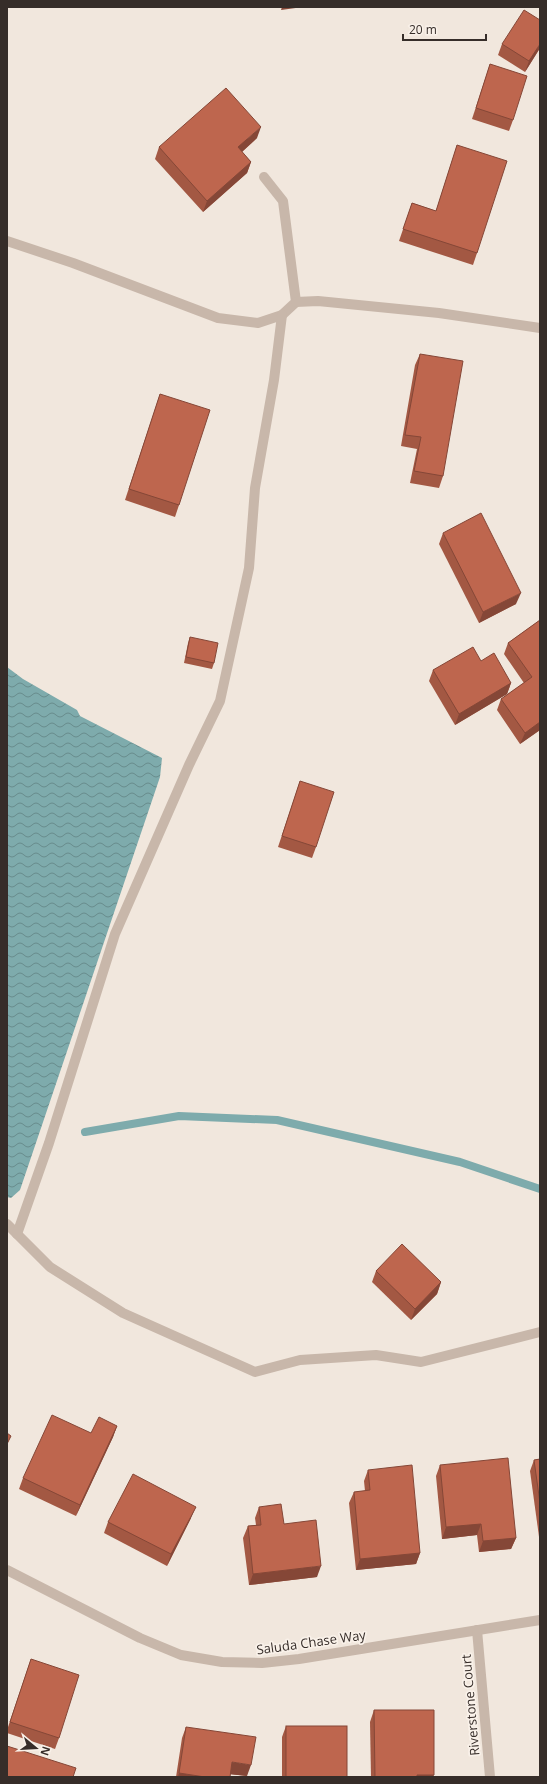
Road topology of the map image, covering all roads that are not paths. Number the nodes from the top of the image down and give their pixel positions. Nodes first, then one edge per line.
1 (264, 177) dead end
2 (7, 241) edge
3 (296, 302) junction
4 (282, 315) junction
5 (540, 328) edge
6 (7, 1224) edge
7 (17, 1234) junction
8 (540, 1332) edge
9 (7, 1570) edge
10 (540, 1620) edge
11 (477, 1630) junction
12 (490, 1777) edge

1 - 3 street
2 - 4 street
3 - 4 street
3 - 5 street
4 - 7 street
6 - 7 street
7 - 8 street
9 - 11 street, Saluda Chase Way
10 - 11 street, Saluda Chase Way
11 - 12 street, Riverstone Court

